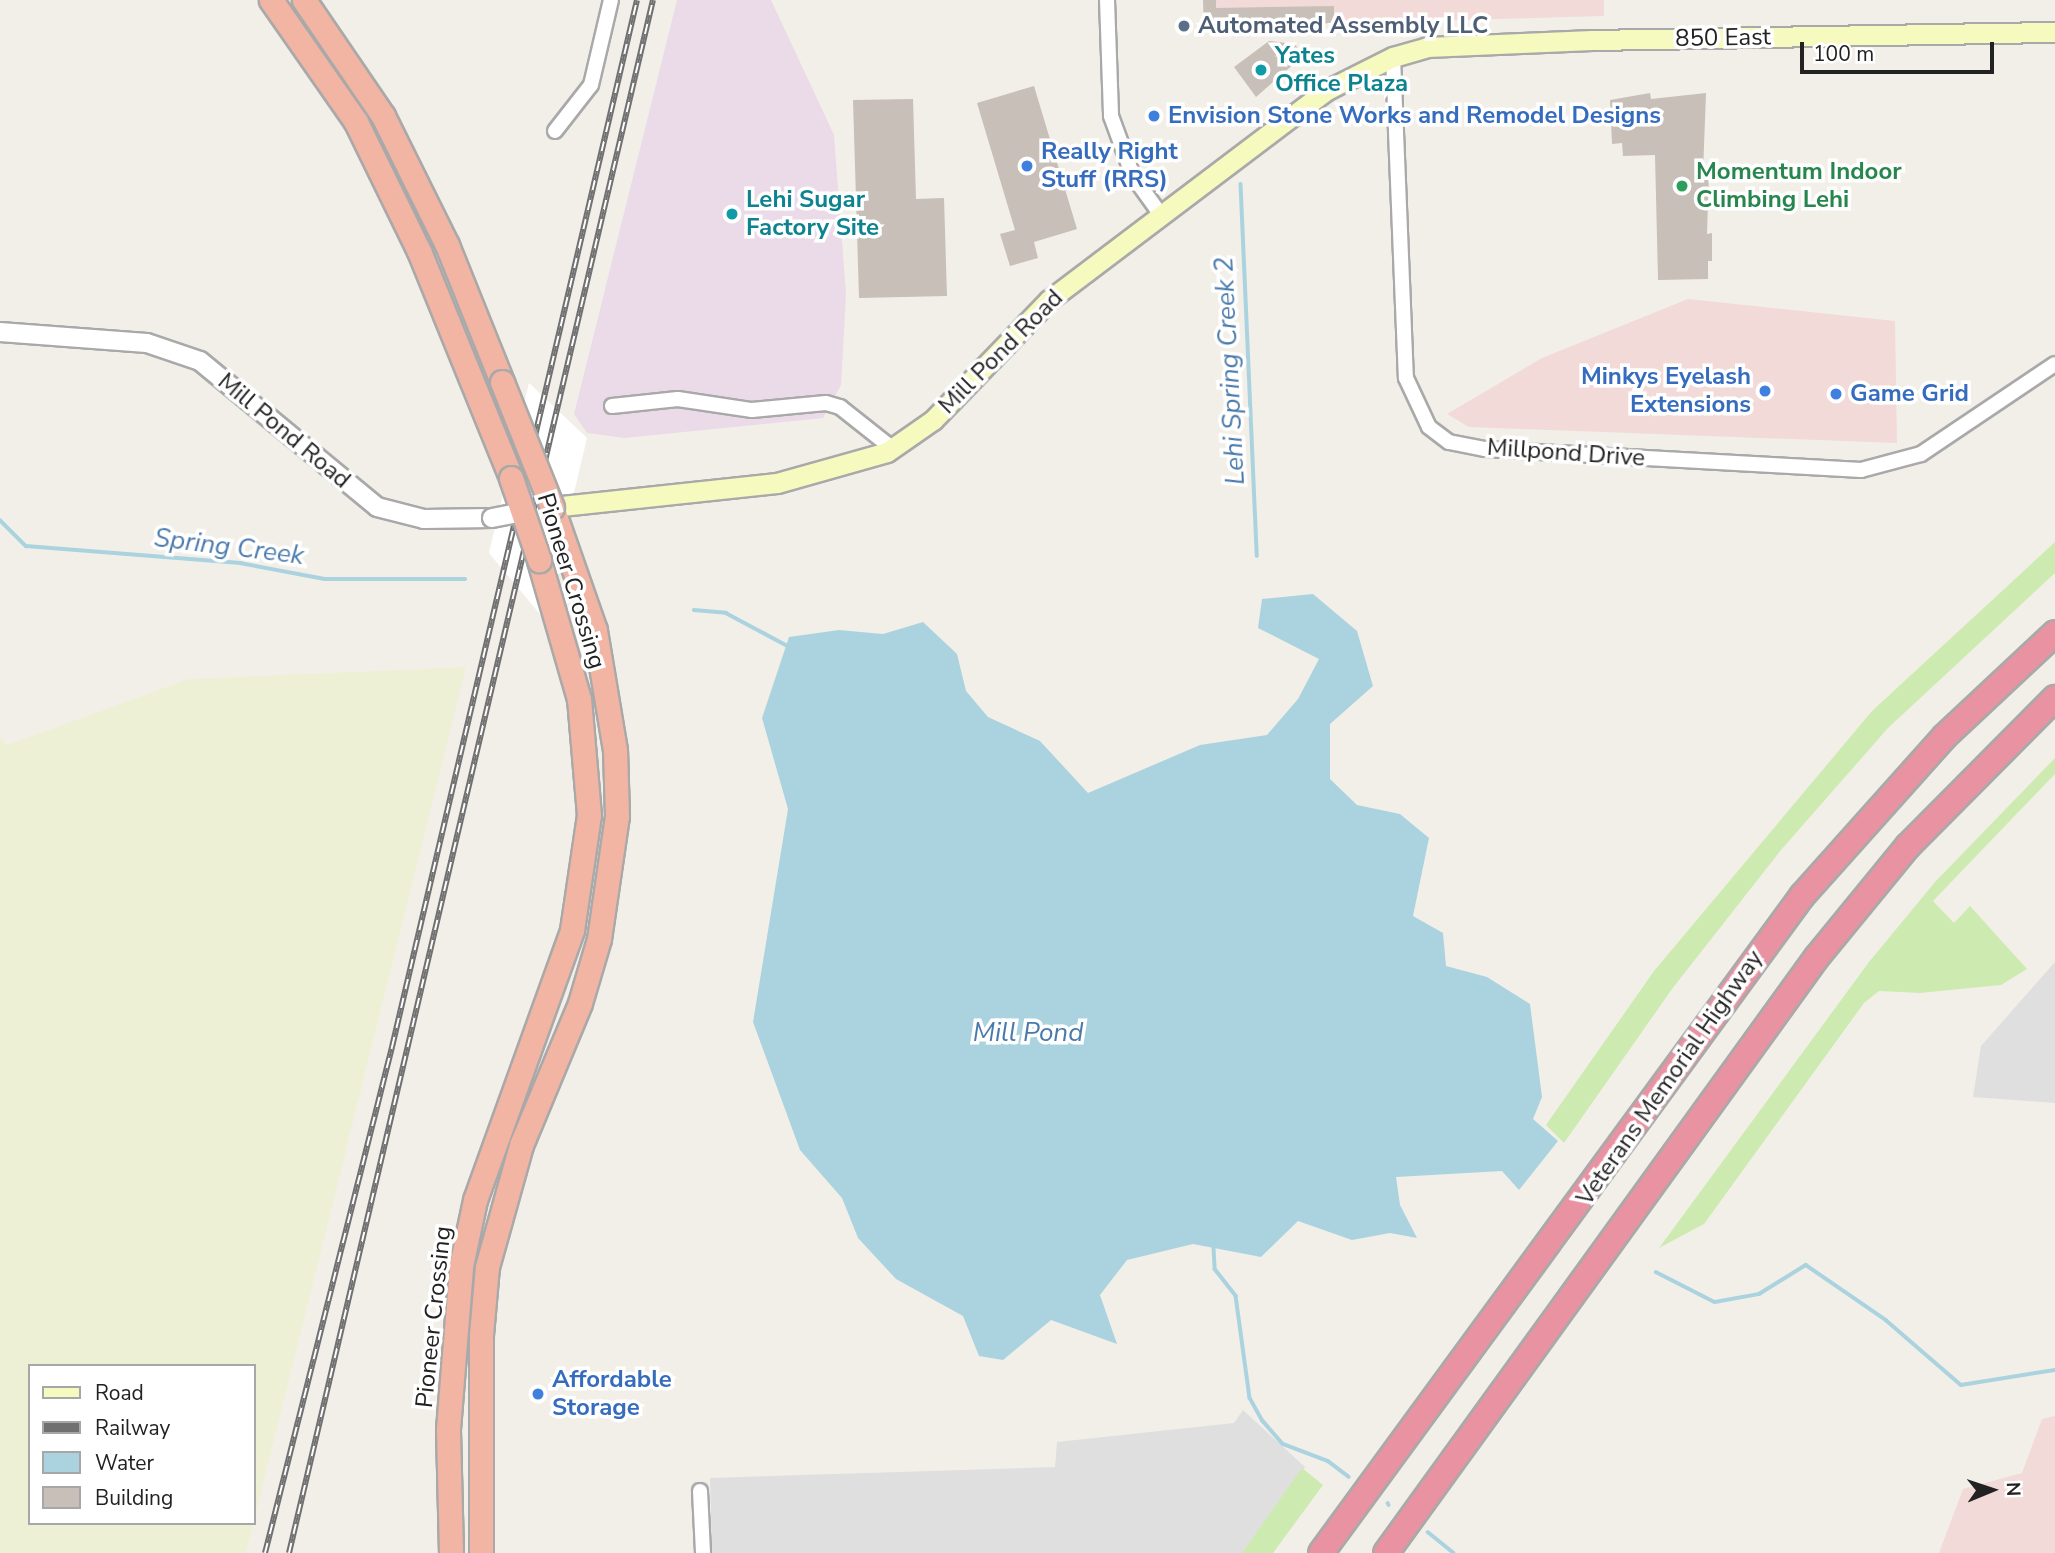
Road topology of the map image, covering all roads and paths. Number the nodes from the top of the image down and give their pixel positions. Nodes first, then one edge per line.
1 (271, 0) edge
2 (304, 0) edge
3 (611, 0) edge
4 (1107, 0) edge
5 (2055, 32) edge
6 (1393, 57) junction
7 (555, 131) dead end
8 (1161, 215) junction
9 (0, 332) edge
10 (2055, 364) edge
11 (612, 406) dead end
12 (892, 448) junction
13 (552, 507) junction
14 (523, 512) junction
15 (2055, 633) edge
16 (2055, 698) edge
17 (2055, 716) edge
18 (1986, 764) junction
19 (700, 1492) dead end
20 (451, 1553) edge
21 (481, 1553) edge
22 (703, 1553) edge
23 (1321, 1553) edge
24 (1386, 1553) edge

1 - 14 highway, Pioneer Crossing, bridge
2 - 13 highway, Pioneer Crossing, bridge
3 - 7 street
4 - 8 street
5 - 6 main road, 850 East
6 - 8 main road, Mill Pond Road
6 - 10 street, Millpond Drive
8 - 12 main road, Mill Pond Road
9 - 14 street, Mill Pond Road, bridge
11 - 12 street
12 - 13 main road, Mill Pond Road
13 - 21 highway, Pioneer Crossing
14 - 20 highway, Pioneer Crossing, bridge
15 - 23 highway, Veterans Memorial Highway
16 - 18 highway, Veterans Memorial Highway
17 - 18 highway
18 - 24 highway, Veterans Memorial Highway
19 - 22 street

